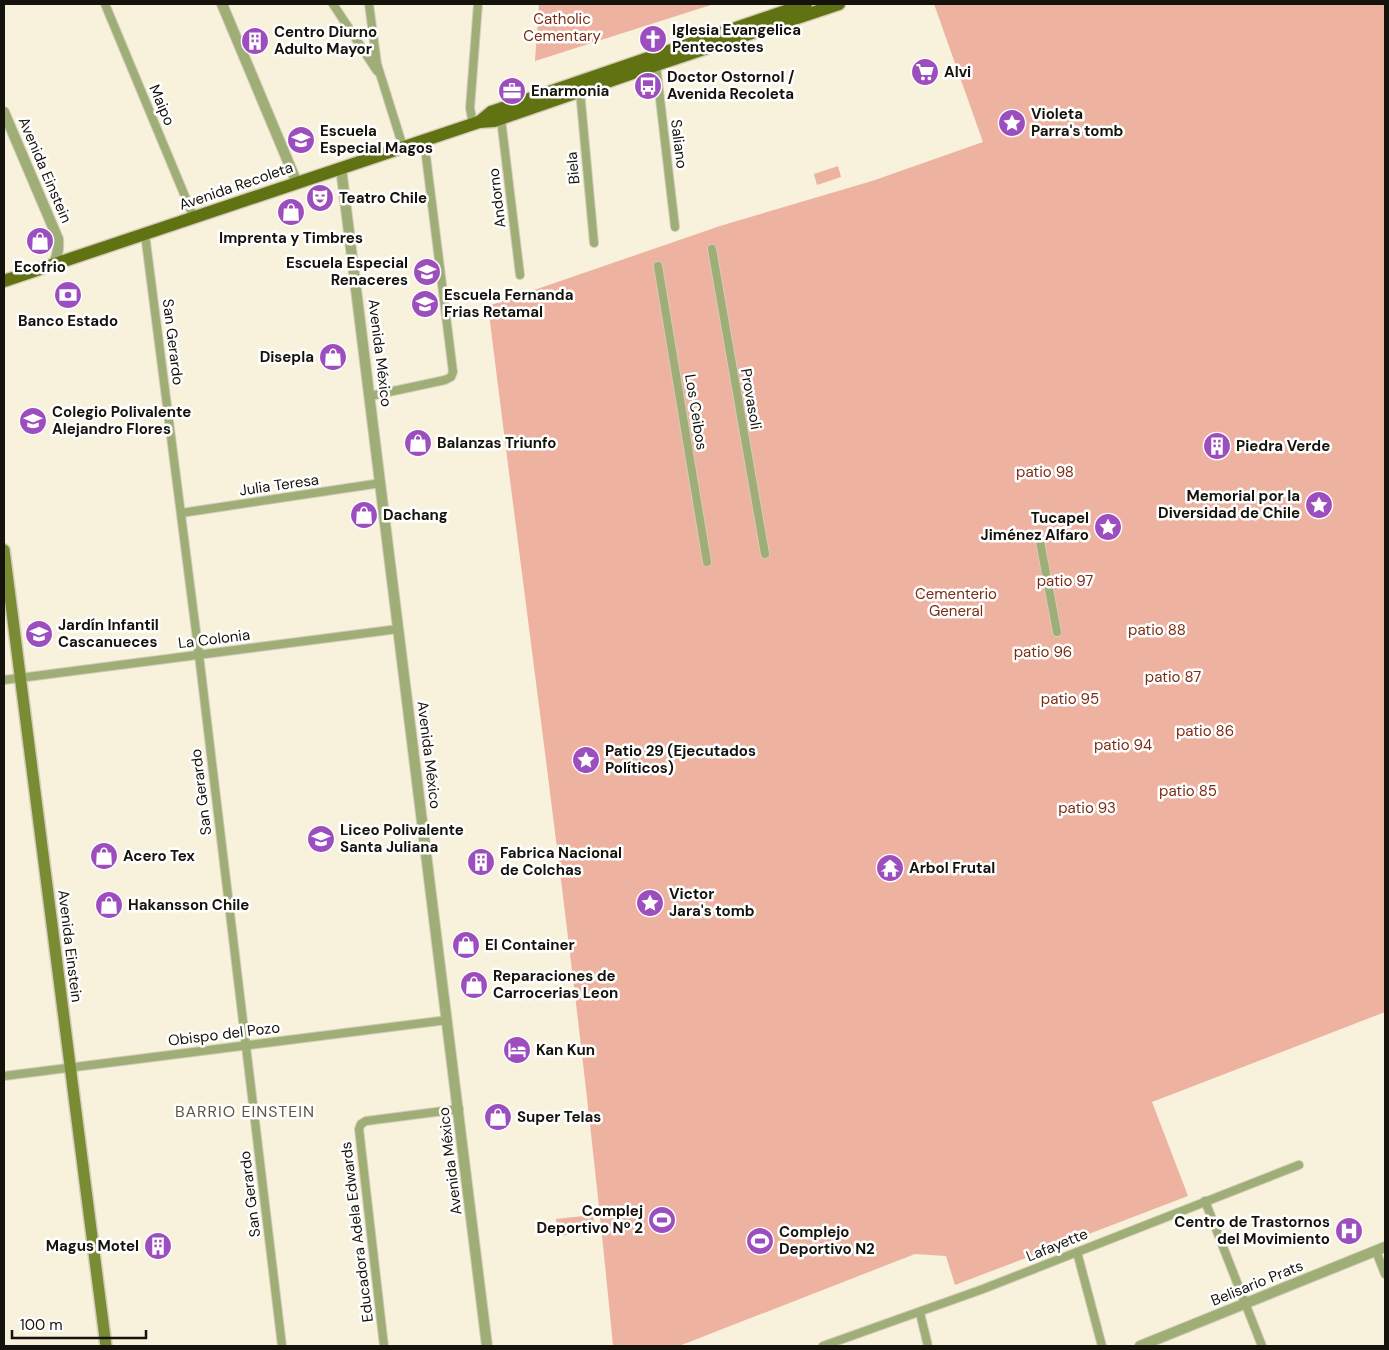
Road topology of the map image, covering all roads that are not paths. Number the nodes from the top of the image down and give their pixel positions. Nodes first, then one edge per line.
1 (105, 4) edge
2 (222, 4) edge
3 (333, 4) edge
4 (369, 4) edge
5 (478, 4) edge
6 (806, 4) edge
7 (839, 4) edge
8 (373, 33) junction
9 (356, 38) junction
10 (656, 65) junction
11 (380, 76) junction
12 (580, 91) junction
13 (4, 112) edge
14 (501, 118) junction
15 (476, 123) junction
16 (424, 140) junction
17 (403, 147) junction
18 (341, 168) junction
19 (298, 183) junction
20 (194, 218) junction
21 (675, 226) dead end
22 (145, 234) junction
23 (58, 239) junction
24 (594, 243) dead end
25 (712, 249) dead end
26 (79, 256) junction
27 (53, 265) junction
28 (658, 266) dead end
29 (520, 275) dead end
30 (4, 281) edge
31 (370, 396) junction
32 (380, 483) junction
33 (181, 513) junction
34 (1039, 536) dead end
35 (4, 550) edge
36 (765, 554) dead end
37 (707, 562) dead end
38 (398, 629) junction
39 (1057, 632) dead end
40 (199, 655) junction
41 (20, 678) junction
42 (4, 680) edge
43 (447, 1020) junction
44 (246, 1045) junction
45 (70, 1068) junction
46 (4, 1076) edge
47 (458, 1109) junction
48 (1298, 1165) dead end
49 (1205, 1201) junction
50 (1380, 1249) edge
51 (1077, 1252) junction
52 (1385, 1274) edge
53 (1245, 1304) junction
54 (920, 1312) junction
55 (106, 1346) edge
56 (282, 1346) edge
57 (384, 1346) edge
58 (487, 1346) edge
59 (823, 1346) edge
60 (928, 1346) edge
61 (1102, 1346) edge
62 (1140, 1346) edge
63 (1262, 1346) edge

1 - 20 street, Maipo
2 - 19 street
3 - 9 street
4 - 8 street
5 - 15 street
6 - 15 main road, Avenida Recoleta
7 - 10 main road, Avenida Recoleta
8 - 9 street
8 - 11 street
9 - 11 street
10 - 12 main road, Avenida Recoleta
10 - 21 street, Saliano
11 - 17 street
12 - 14 main road, Avenida Recoleta
12 - 24 street, Biela
13 - 23 street, Avenida Einstein
14 - 15 main road, Avenida Recoleta
14 - 29 street, Andorno
15 - 16 main road, Avenida Recoleta
16 - 17 main road, Avenida Recoleta
16 - 31 street
17 - 18 main road, Avenida Recoleta
18 - 19 main road, Avenida Recoleta
18 - 31 street, Avenida México
19 - 20 main road, Avenida Recoleta
20 - 22 main road, Avenida Recoleta
22 - 26 main road, Avenida Recoleta
22 - 33 street, San Gerardo
23 - 26 street, Avenida Einstein
23 - 27 street, Avenida Einstein
25 - 36 street, Provasoli
26 - 27 main road, Avenida Recoleta
27 - 30 main road, Avenida Recoleta
28 - 37 street, Los Ceibos
31 - 32 street, Avenida México
32 - 33 street, Julia Teresa
32 - 38 street, Avenida México
33 - 40 street, San Gerardo
34 - 39 street
35 - 41 main road, Avenida Einstein
38 - 40 street, La Colonia
38 - 43 street, Avenida México
40 - 41 street, La Colonia
40 - 44 street, San Gerardo
41 - 42 street, La Colonia
41 - 45 main road, Avenida Einstein
43 - 44 street, Obispo del Pozo
43 - 47 street, Avenida México
44 - 45 street, Obispo del Pozo
44 - 56 street, San Gerardo
45 - 46 street, Obispo del Pozo
45 - 55 main road, Avenida Einstein
47 - 57 street, Educadora Adela Edwards
47 - 58 street, Avenida México
48 - 49 street, Lafayette
49 - 51 street, Lafayette
49 - 53 street
50 - 52 street
50 - 53 street, Belisario Prats
51 - 54 street, Lafayette
51 - 61 street
53 - 62 street, Belisario Prats
53 - 63 street
54 - 59 street, Lafayette
54 - 60 street

